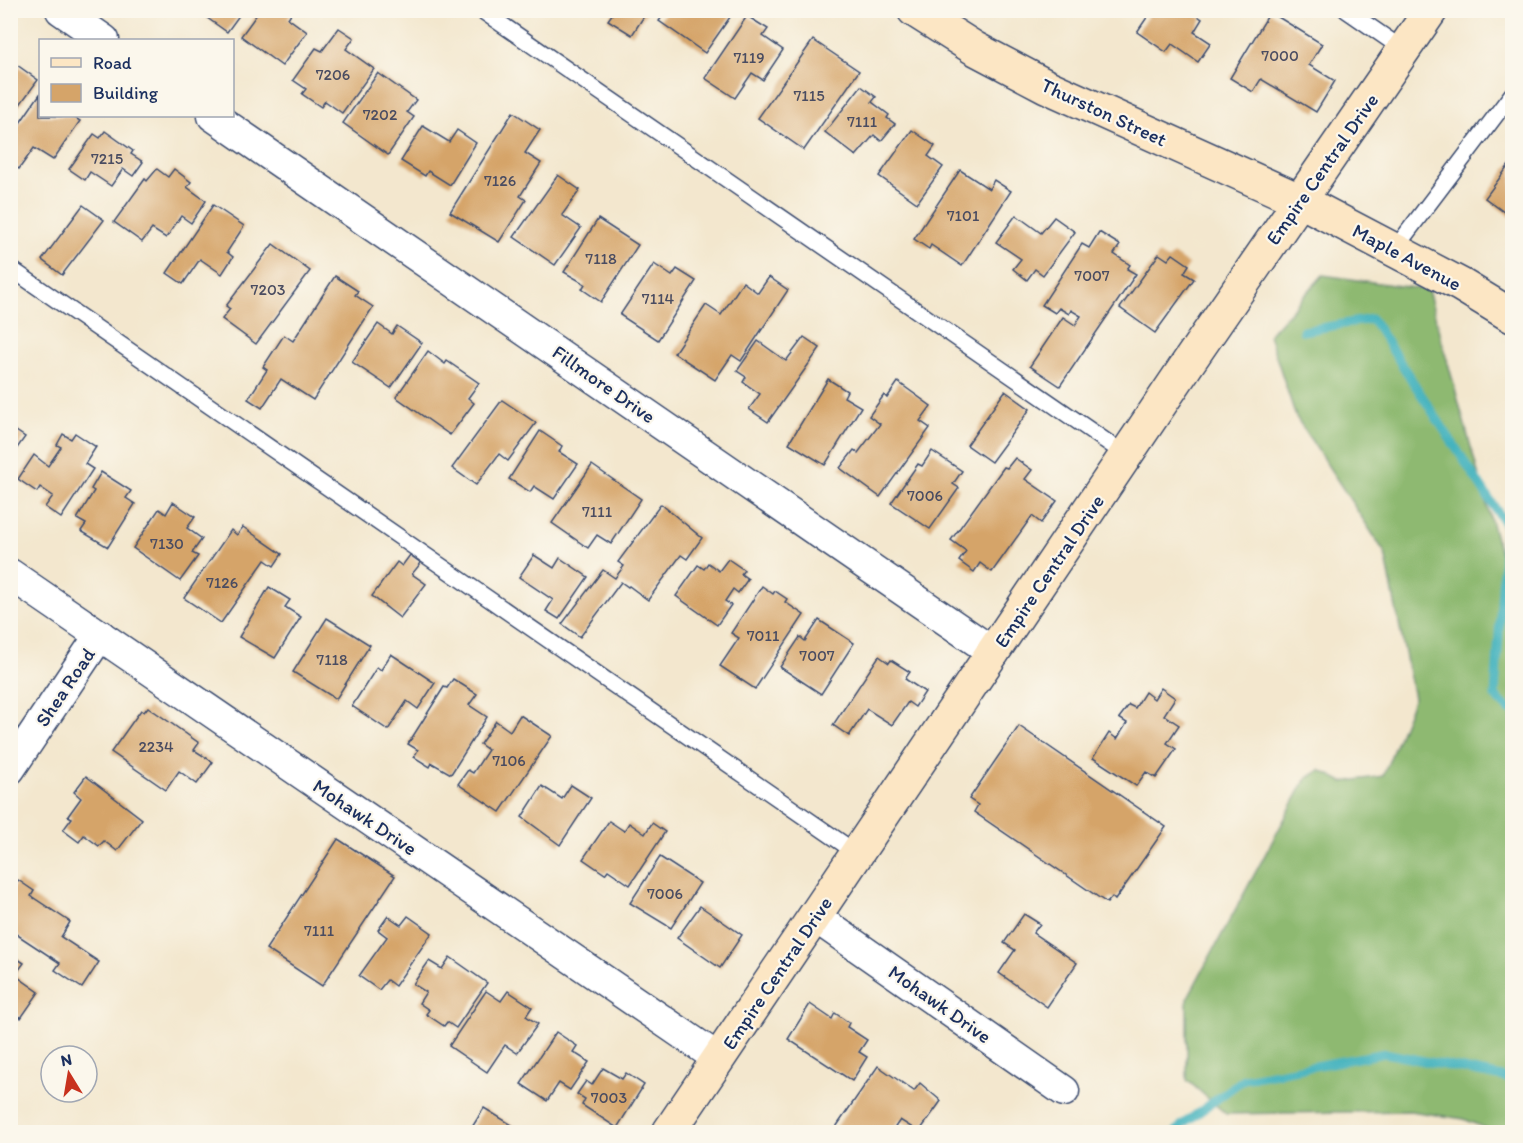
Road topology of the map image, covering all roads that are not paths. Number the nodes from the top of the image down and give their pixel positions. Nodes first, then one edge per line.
1 (61, 10) edge
2 (481, 10) edge
3 (914, 10) edge
4 (1346, 10) edge
5 (1431, 10) edge
6 (103, 39) edge
7 (1404, 50) junction
8 (1512, 94) edge
9 (214, 117) edge
10 (1301, 201) junction
11 (1394, 249) junction
12 (10, 268) edge
13 (1512, 316) edge
14 (1126, 455) junction
15 (10, 574) edge
16 (100, 635) junction
17 (994, 654) junction
18 (10, 769) edge
19 (858, 854) junction
20 (815, 917) junction
21 (719, 1059) junction
22 (1064, 1091) dead end
23 (677, 1130) edge

1 - 6 street
2 - 14 lane
3 - 10 street, Thurston Street
4 - 7 lane
5 - 7 street, Empire Central Drive
7 - 10 street, Empire Central Drive
8 - 11 lane
9 - 17 street, Fillmore Drive
10 - 11 street, Maple Avenue
10 - 14 street, Empire Central Drive
11 - 13 street, Maple Avenue
12 - 19 lane
14 - 17 street, Empire Central Drive
15 - 16 street, Mohawk Drive
16 - 18 street, Shea Road
16 - 21 street, Mohawk Drive
17 - 19 street, Empire Central Drive
19 - 20 street, Empire Central Drive
20 - 21 street, Empire Central Drive
20 - 22 street, Mohawk Drive
21 - 23 street, Empire Central Drive

